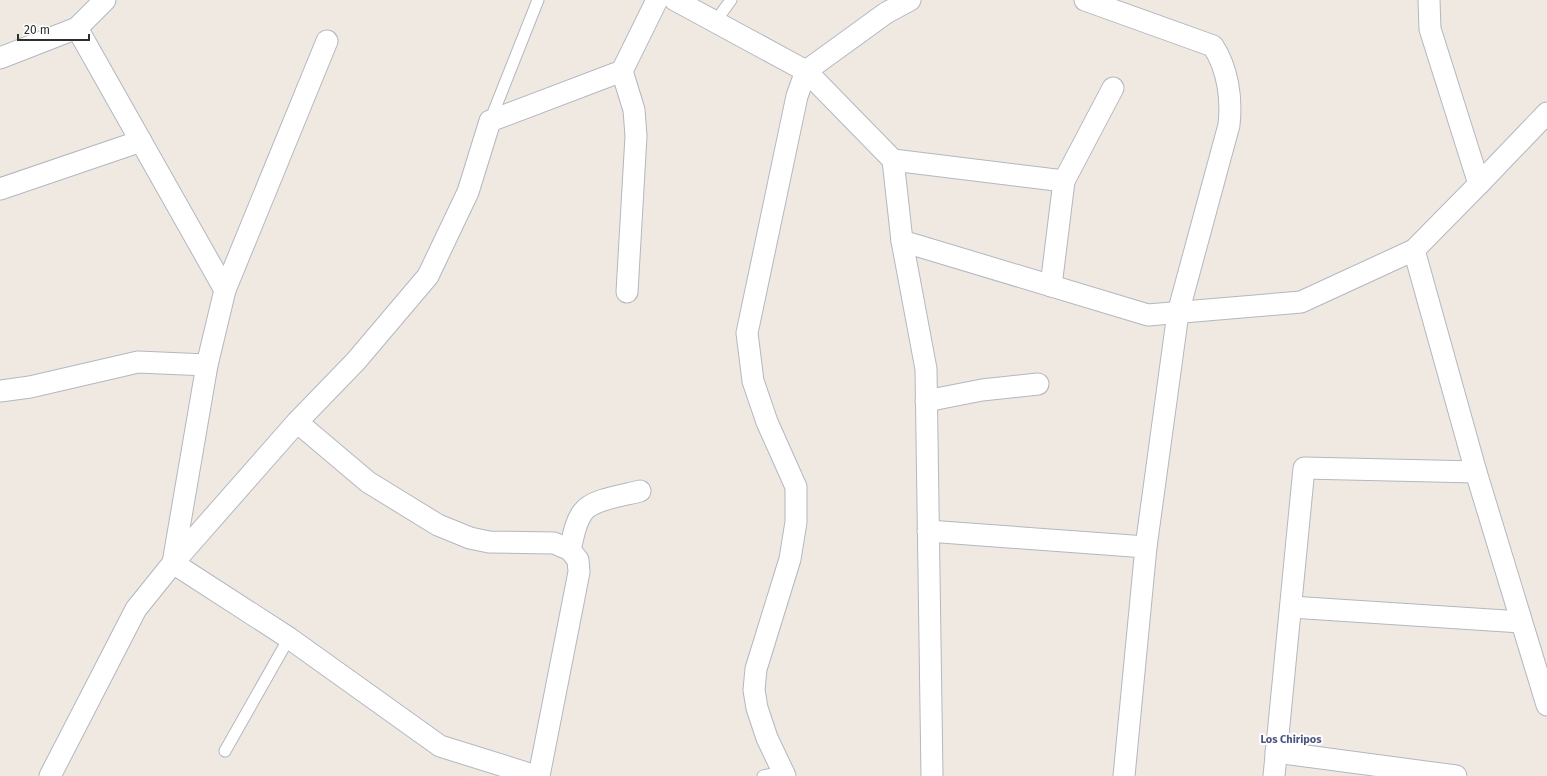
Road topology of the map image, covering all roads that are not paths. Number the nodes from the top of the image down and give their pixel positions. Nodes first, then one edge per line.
1 (105, 0) edge
2 (538, 0) edge
3 (657, 0) edge
4 (675, 0) edge
5 (731, 0) edge
6 (910, 0) edge
7 (1085, 0) edge
8 (1429, 0) edge
9 (716, 22) junction
10 (77, 28) junction
11 (327, 41) dead end
12 (0, 58) edge
13 (622, 71) junction
14 (806, 71) junction
15 (1113, 88) dead end
16 (1547, 113) edge
17 (490, 121) junction
18 (141, 141) junction
19 (893, 160) junction
20 (1064, 180) junction
21 (1479, 184) junction
22 (0, 189) edge
23 (902, 241) junction
24 (1414, 250) junction
25 (1051, 286) junction
26 (225, 290) junction
27 (628, 292) dead end
28 (1178, 313) junction
29 (207, 365) junction
30 (1038, 384) dead end
31 (0, 391) edge
32 (926, 401) junction
33 (298, 422) junction
34 (1476, 472) junction
35 (640, 491) dead end
36 (928, 531) junction
37 (1146, 547) junction
38 (570, 550) junction
39 (173, 563) junction
40 (1291, 608) junction
41 (1521, 622) junction
42 (289, 638) junction
43 (1547, 705) edge
44 (225, 751) dead end
45 (1276, 752) junction
46 (784, 774) edge
47 (50, 776) edge
48 (537, 776) edge
49 (763, 776) edge
50 (932, 776) edge
51 (1124, 776) edge
52 (1274, 776) edge
53 (1456, 776) edge

1 - 10 street
2 - 17 lane
3 - 13 street
4 - 9 street
5 - 9 lane
6 - 14 street
7 - 28 street
8 - 21 street
9 - 14 street
10 - 12 street
10 - 18 street
11 - 26 street
13 - 17 street
13 - 27 street
14 - 19 street
14 - 46 street
15 - 20 street
16 - 21 street
17 - 33 street
18 - 22 street
18 - 26 street
19 - 20 street
19 - 23 street
20 - 25 street
21 - 24 street
23 - 25 street
23 - 32 street
24 - 28 street
24 - 34 street
25 - 28 street
26 - 29 street
28 - 37 street
29 - 31 street
29 - 39 street
30 - 32 street
32 - 36 street
33 - 38 street
33 - 39 street
34 - 40 street
34 - 41 street
35 - 38 street
36 - 37 street
36 - 50 street
37 - 51 street
38 - 48 street
39 - 42 street
39 - 47 street
40 - 41 street
40 - 45 street
41 - 43 street
42 - 44 lane
42 - 48 street
45 - 52 street
45 - 53 street
46 - 49 lane

